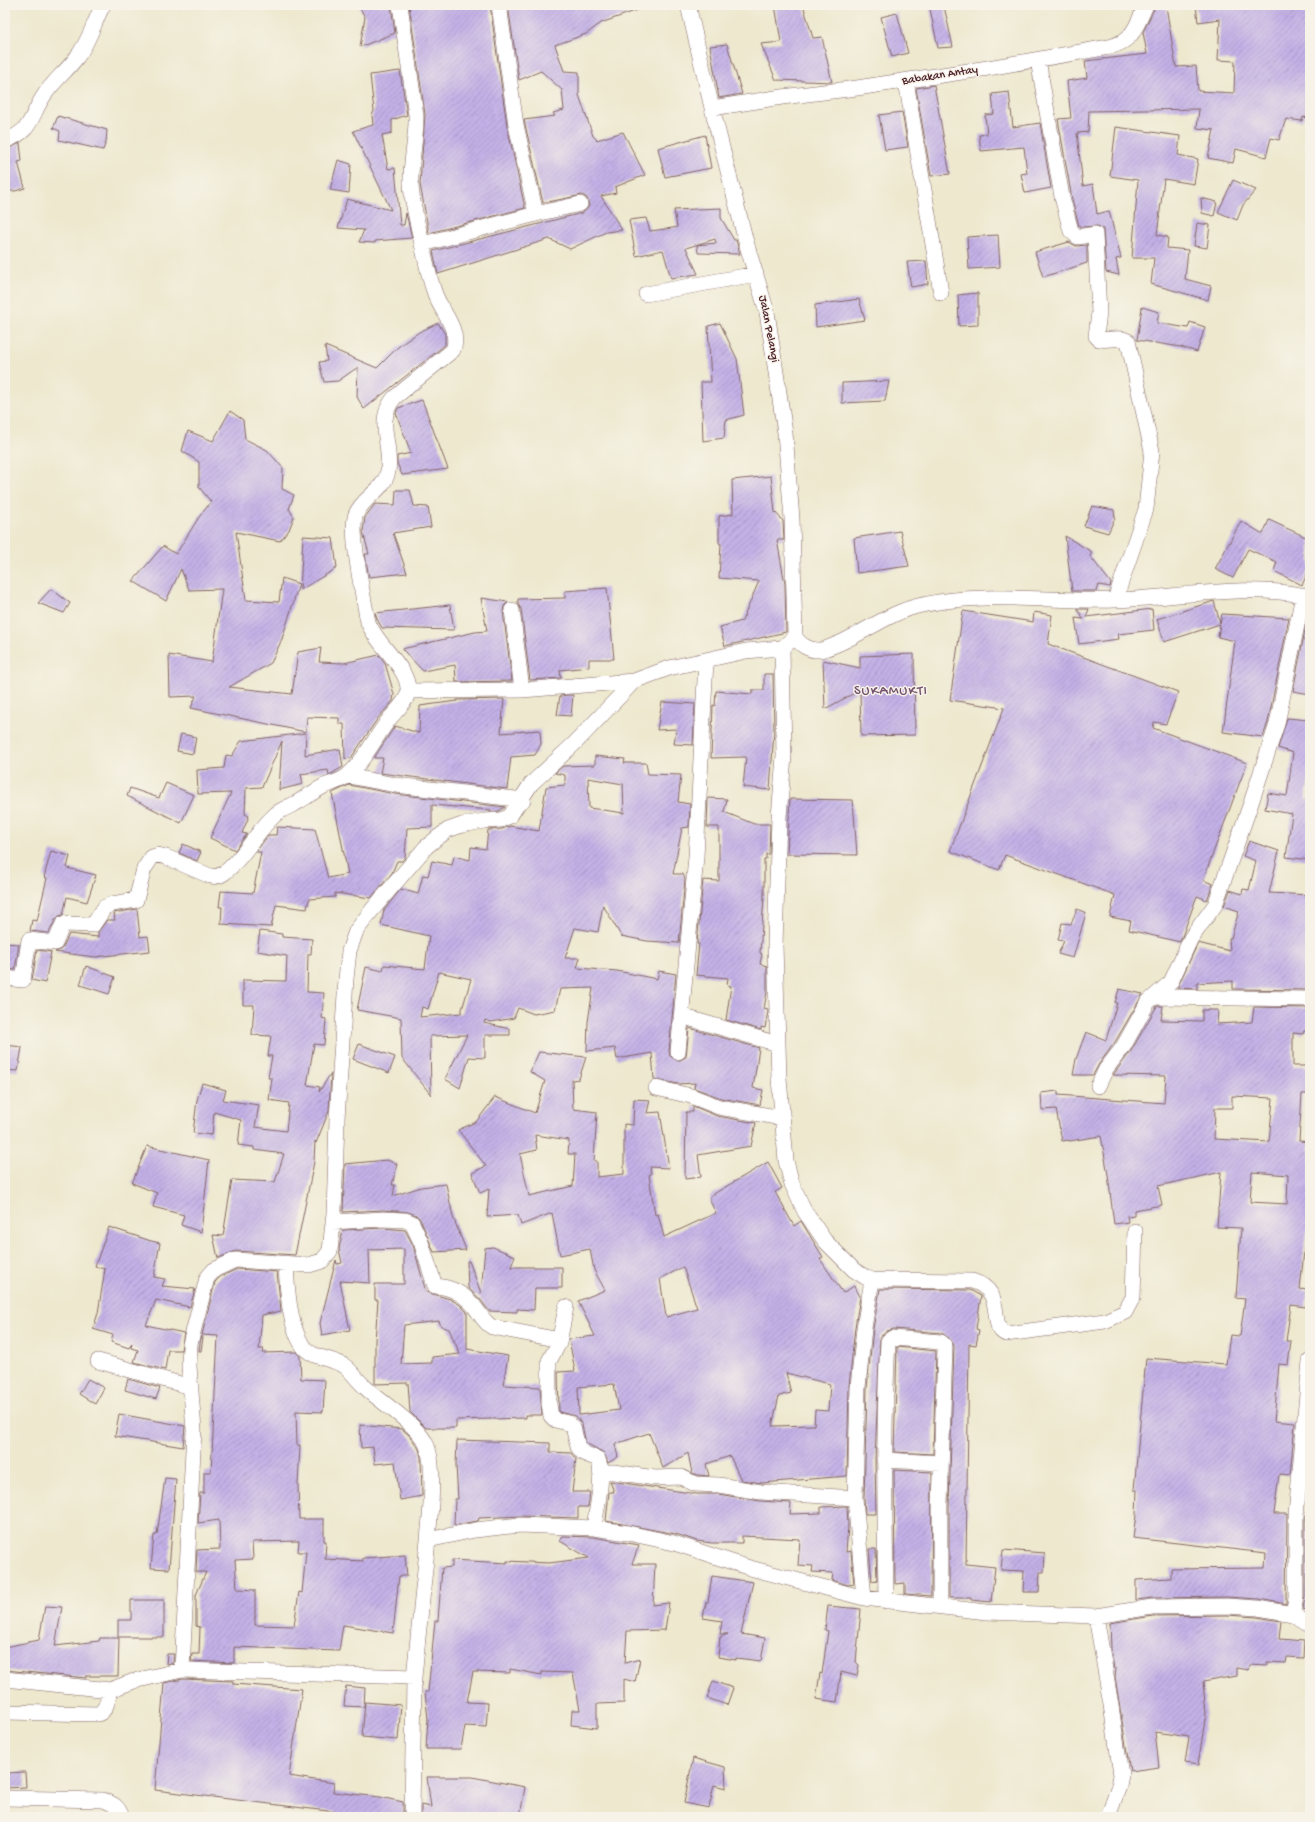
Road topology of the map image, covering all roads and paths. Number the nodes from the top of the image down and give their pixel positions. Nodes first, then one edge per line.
1 (103, 5) edge
2 (400, 5) edge
3 (499, 5) edge
4 (688, 5) edge
5 (1146, 5) edge
6 (1038, 60) junction
7 (906, 81) junction
8 (712, 108) junction
9 (5, 141) edge
10 (580, 204) dead end
11 (536, 214) junction
12 (422, 244) junction
13 (756, 274) junction
14 (940, 293) dead end
15 (646, 294) dead end
16 (1306, 596) edge
17 (1115, 600) junction
18 (512, 610) dead end
19 (795, 637) junction
20 (782, 648) junction
21 (706, 660) junction
22 (634, 681) junction
23 (522, 690) junction
24 (408, 691) junction
25 (348, 776) junction
26 (522, 800) junction
27 (5, 978) edge
28 (1154, 997) junction
29 (1310, 999) edge
30 (681, 1016) junction
31 (778, 1044) junction
32 (678, 1052) dead end
33 (1098, 1086) dead end
34 (656, 1088) dead end
35 (782, 1118) junction
36 (333, 1222) junction
37 (1135, 1231) dead end
38 (286, 1263) junction
39 (872, 1280) junction
40 (566, 1308) dead end
41 (560, 1340) junction
42 (98, 1361) dead end
43 (1310, 1361) edge
44 (190, 1387) junction
45 (1308, 1414) edge
46 (884, 1460) junction
47 (941, 1463) junction
48 (600, 1472) junction
49 (856, 1498) junction
50 (594, 1528) junction
51 (428, 1540) junction
52 (864, 1598) junction
53 (886, 1600) junction
54 (940, 1606) junction
55 (1293, 1614) junction
56 (1096, 1616) junction
57 (1310, 1626) edge
58 (182, 1670) junction
59 (414, 1677) junction
60 (5, 1679) edge
61 (110, 1690) junction
62 (5, 1712) edge
63 (5, 1798) edge
64 (122, 1817) edge
65 (412, 1817) edge
66 (1108, 1817) edge

1 - 9 street
2 - 12 street
3 - 11 street
4 - 8 street, Jalan Pelangi
5 - 6 street, Babakan Antay
6 - 7 street, Babakan Antay
6 - 17 street
7 - 8 street, Babakan Antay
7 - 14 street
8 - 13 street, Jalan Pelangi
10 - 11 street
11 - 12 street
12 - 24 street
13 - 15 street
13 - 19 street, Jalan Pelangi
16 - 17 street
16 - 28 street
17 - 19 street
18 - 23 street
19 - 20 street
20 - 21 street
20 - 31 street
21 - 22 street
21 - 30 street
22 - 23 street
22 - 26 street
23 - 24 street
24 - 25 street
25 - 26 street
25 - 27 street
26 - 36 street
28 - 29 street
28 - 33 street
30 - 31 street
30 - 32 street
31 - 35 street
34 - 35 street
35 - 39 street
36 - 38 street
36 - 41 street
37 - 39 street
38 - 44 street
38 - 51 street
39 - 49 street
40 - 41 street
41 - 48 street
42 - 44 street
43 - 45 street
44 - 58 street
45 - 55 street
46 - 47 street
46 - 47 street
46 - 53 street
47 - 54 street
48 - 49 street
48 - 50 street
49 - 52 street
50 - 51 street
50 - 52 street
51 - 59 street
52 - 53 street
53 - 54 street
54 - 56 street
55 - 56 street
55 - 57 street
56 - 66 street
58 - 59 street
58 - 61 street
59 - 65 street
60 - 61 street
61 - 62 street
63 - 64 street

